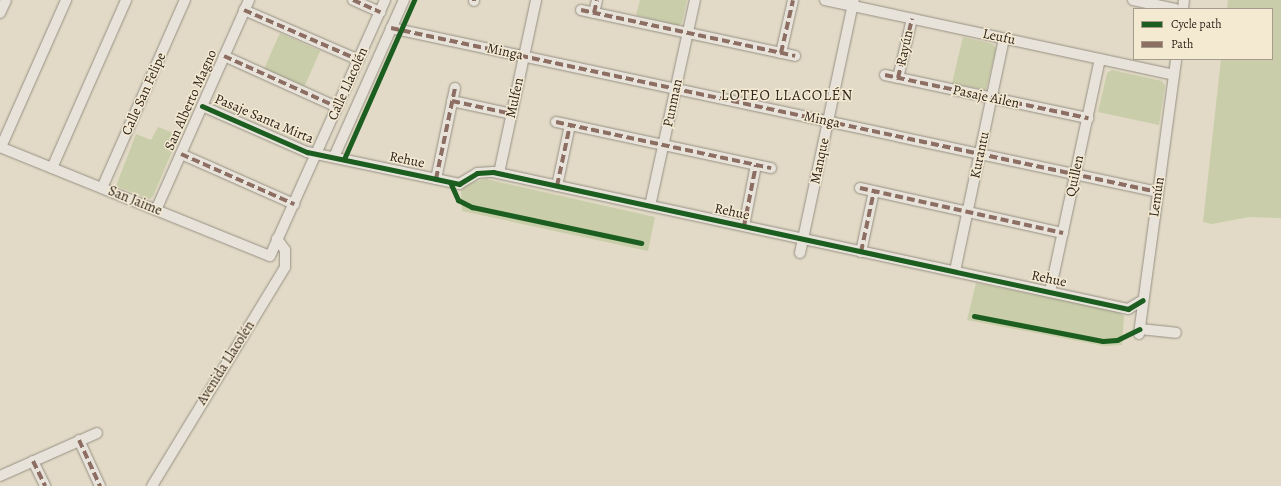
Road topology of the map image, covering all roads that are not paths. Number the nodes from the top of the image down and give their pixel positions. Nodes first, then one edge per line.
1 (6, 0) edge
2 (66, 0) edge
3 (126, 0) edge
4 (185, 0) edge
5 (249, 0) edge
6 (353, 0) edge
7 (385, 0) edge
8 (404, 0) edge
9 (536, 0) edge
10 (597, 0) edge
11 (695, 0) edge
12 (793, 0) edge
13 (825, 0) edge
14 (1133, 0) edge
15 (854, 3) edge
16 (1170, 8) edge
17 (244, 10) junction
18 (581, 10) dead end
19 (380, 12) junction
20 (0, 13) edge
21 (594, 13) junction
22 (912, 19) junction
23 (391, 28) junction
24 (688, 33) junction
25 (1004, 38) junction
26 (781, 53) junction
27 (224, 56) junction
28 (524, 56) junction
29 (795, 56) dead end
30 (1100, 59) junction
31 (359, 60) junction
32 (1176, 60) edge
33 (885, 75) dead end
34 (1174, 75) junction
35 (898, 78) junction
36 (455, 88) dead end
37 (676, 89) junction
38 (992, 98) junction
39 (452, 101) junction
40 (202, 106) junction
41 (337, 107) junction
42 (512, 114) junction
43 (1088, 118) junction
44 (828, 121) junction
45 (556, 122) dead end
46 (570, 125) junction
47 (663, 145) junction
48 (1, 147) edge
49 (180, 154) junction
50 (316, 154) junction
51 (980, 154) junction
52 (334, 157) junction
53 (756, 165) junction
54 (52, 168) junction
55 (771, 168) dead end
56 (499, 173) junction
57 (1076, 174) junction
58 (436, 179) junction
59 (557, 186) junction
60 (102, 188) junction
61 (860, 188) dead end
62 (874, 192) junction
63 (1158, 192) junction
64 (294, 204) junction
65 (650, 206) junction
66 (156, 210) junction
67 (967, 212) junction
68 (744, 226) junction
69 (1063, 233) junction
70 (277, 239) junction
71 (803, 239) junction
72 (800, 252) dead end
73 (861, 252) junction
74 (270, 256) joint
75 (955, 271) junction
76 (1050, 292) junction
77 (1143, 300) junction
78 (1128, 309) junction
79 (1139, 332) junction
80 (1176, 333) dead end
81 (97, 433) dead end
82 (79, 440) junction
83 (33, 461) junction
84 (0, 476) edge
85 (45, 486) edge
86 (100, 486) edge
87 (152, 486) edge

1 - 20 street
2 - 48 street
3 - 54 street
4 - 60 street, Calle San Felipe
5 - 17 street, San Alberto Magno
6 - 19 street
7 - 19 street, Calle Llacolén
8 - 23 street, Calle Llacolén
9 - 28 street, Mulfen
10 - 21 street
11 - 24 street, Punman
12 - 26 street
13 - 15 street, Leufu
14 - 16 street
15 - 22 street, Leufu
15 - 44 street, Manque
17 - 27 street, San Alberto Magno
17 - 31 street
18 - 21 street
19 - 31 street, Calle Llacolén
21 - 24 street
22 - 25 street, Leufu
22 - 35 street, Rayún
23 - 28 street, Minga
23 - 52 street, Calle Llacolén
24 - 26 street
24 - 37 street, Punman
25 - 30 street, Leufu
25 - 38 street, Kurantu
26 - 29 street
27 - 40 street, San Alberto Magno
27 - 41 street
28 - 37 street, Minga
28 - 42 street, Mulfen
30 - 34 street, Leufu
30 - 43 street, Quillen
31 - 41 street, Calle Llacolén
32 - 34 street, Lemún
33 - 35 street, Pasaje Ailen
34 - 63 street, Lemún
35 - 38 street, Pasaje Ailen
36 - 39 street
37 - 44 street, Minga
37 - 47 street, Punman
38 - 43 street, Pasaje Ailen
38 - 51 street, Kurantu
39 - 42 street
39 - 58 street
40 - 49 street, San Alberto Magno
40 - 50 street, Pasaje Santa Mirta
41 - 50 street, Calle Llacolén
42 - 56 street, Mulfen
43 - 57 street, Quillen
44 - 51 street, Minga
44 - 71 street, Manque
45 - 46 street
46 - 47 street
46 - 59 street
47 - 53 street
47 - 65 street, Punman
48 - 54 street, San Jaime
49 - 64 street
49 - 66 street, San Alberto Magno
50 - 52 street, Rehue
50 - 64 street, Calle Llacolén
51 - 57 street, Minga
51 - 67 street, Kurantu
52 - 58 street, Rehue
53 - 55 street
53 - 68 street
54 - 60 street, San Jaime
56 - 58 street, Rehue
56 - 59 street, Rehue
57 - 63 street, Minga
57 - 69 street, Quillen
59 - 65 street, Rehue
60 - 66 street, San Jaime
61 - 62 street
62 - 67 street
62 - 73 street
63 - 77 street, Lemún
64 - 70 street, Calle Llacolén
65 - 68 street, Rehue
66 - 74 street, San Jaime
67 - 69 street
67 - 75 street, Kurantu
68 - 71 street, Rehue
69 - 76 street, Quillen
70 - 74 street, Calle Llacolén
70 - 87 street, Avenida Llacolén
71 - 72 street, Manque
71 - 73 street, Rehue
73 - 75 street, Rehue
75 - 76 street, Rehue
76 - 78 street, Rehue
77 - 78 street
77 - 79 street, Lemún
78 - 79 street
79 - 80 street
81 - 82 street
82 - 83 street
82 - 86 street
83 - 84 street
83 - 85 street

